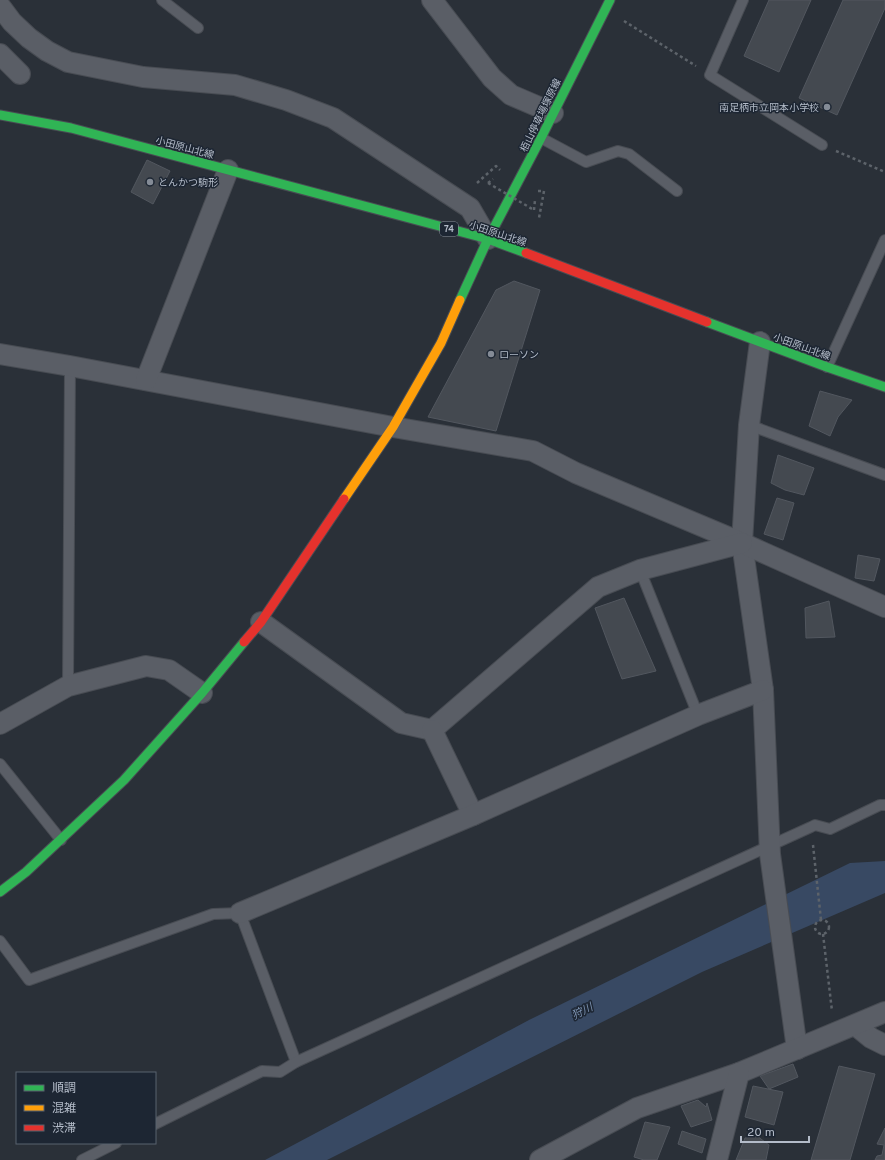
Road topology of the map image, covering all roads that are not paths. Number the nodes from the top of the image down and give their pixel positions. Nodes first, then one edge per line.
1 (162, 0) edge
2 (432, 0) edge
3 (610, 0) edge
4 (744, 0) edge
5 (0, 6) edge
6 (198, 28) dead end
7 (0, 54) edge
8 (20, 74) dead end
9 (0, 114) edge
10 (553, 114) junction
11 (541, 138) junction
12 (822, 145) road end
13 (228, 170) junction
14 (677, 191) dead end
15 (488, 239) junction
16 (885, 240) edge
17 (760, 342) junction
18 (0, 354) edge
19 (70, 366) junction
20 (827, 367) junction
21 (146, 380) junction
22 (885, 387) edge
23 (749, 425) junction
24 (393, 427) junction
25 (885, 475) edge
26 (742, 542) junction
27 (640, 570) junction
28 (885, 607) edge
29 (261, 622) junction
30 (68, 686) junction
31 (763, 690) junction
32 (202, 693) junction
33 (698, 715) junction
34 (0, 724) edge
35 (432, 730) junction
36 (0, 764) edge
37 (885, 805) edge
38 (474, 815) junction
39 (61, 840) junction
40 (770, 850) junction
41 (0, 892) edge
42 (240, 913) junction
43 (0, 941) edge
44 (885, 1012) edge
45 (855, 1025) junction
46 (796, 1042) junction
47 (885, 1045) edge
48 (296, 1062) junction
49 (739, 1073) junction
50 (156, 1124) edge
51 (114, 1144) edge
52 (82, 1160) edge
53 (540, 1160) edge
54 (717, 1160) edge

1 - 6 lane
2 - 10 street
3 - 10 main road, 栢山停車場塚原線
4 - 12 lane
5 - 15 street
7 - 8 street
9 - 13 main road, 小田原山北線 / 74
10 - 11 main road, 栢山停車場塚原線
11 - 14 lane
11 - 15 main road, 栢山停車場塚原線
13 - 15 main road, 小田原山北線 / 74
13 - 21 street
15 - 17 main road, 小田原山北線 / 74
15 - 24 main road, 栢山停車場塚原線
16 - 20 lane
17 - 20 main road, 小田原山北線 / 74
17 - 23 street
18 - 19 street
19 - 21 street
19 - 30 lane
20 - 22 main road, 小田原山北線 / 74
21 - 24 street
23 - 25 lane
23 - 26 street
24 - 26 street
24 - 29 main road, 栢山停車場塚原線
26 - 27 street
26 - 28 street
26 - 31 street
27 - 33 lane
27 - 35 street
29 - 32 main road, 栢山停車場塚原線
29 - 35 street
30 - 32 street
30 - 34 street
31 - 33 street
31 - 40 street
32 - 39 main road, 栢山停車場塚原線
33 - 38 street
35 - 38 street
36 - 39 lane
37 - 40 lane
38 - 42 street
39 - 41 main road, 栢山停車場塚原線
40 - 46 street
40 - 48 lane
42 - 43 lane
42 - 48 lane
44 - 45 street
45 - 46 street
45 - 47 street
46 - 49 street
48 - 50 lane
49 - 53 street
49 - 54 street
51 - 52 lane

